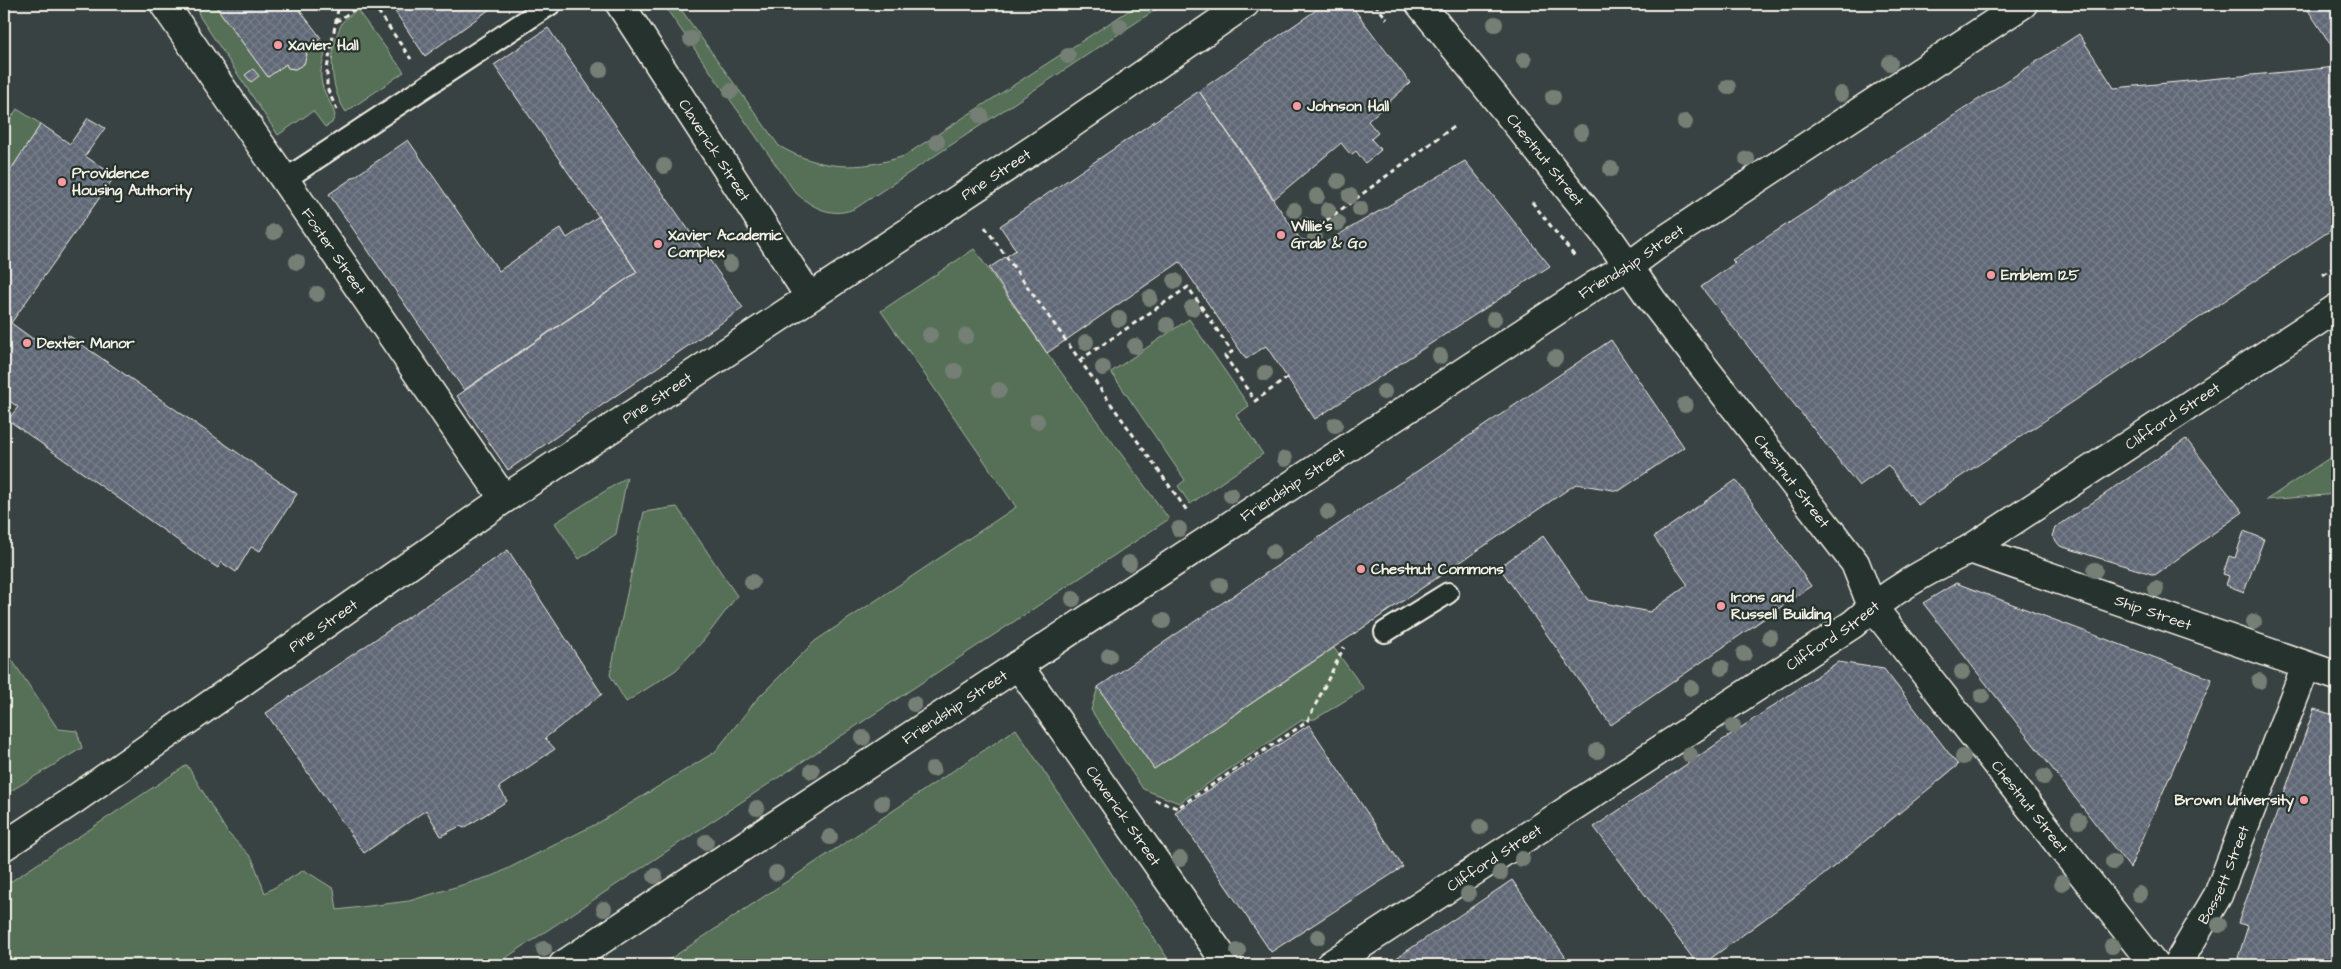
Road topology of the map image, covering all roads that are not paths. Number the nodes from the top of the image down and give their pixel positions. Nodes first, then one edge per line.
1 (164, 4) edge
2 (551, 4) edge
3 (620, 4) edge
4 (1245, 4) edge
5 (1420, 4) edge
6 (2023, 4) edge
7 (284, 180) junction
8 (1629, 266) junction
9 (809, 296) junction
10 (2337, 308) edge
11 (504, 499) junction
12 (1970, 549) junction
13 (1448, 592) dead end
14 (1872, 606) junction
15 (1386, 632) dead end
16 (1018, 665) junction
17 (2306, 666) junction
18 (2337, 676) edge
19 (4, 846) edge
20 (563, 965) edge
21 (1228, 965) edge
22 (1330, 965) edge
23 (2154, 965) edge
24 (2177, 965) edge

1 - 7 street, Foster Street
2 - 7 lane
3 - 9 street, Claverick Street
4 - 9 street, Pine Street
5 - 8 street, Chestnut Street
6 - 8 street, Friendship Street
7 - 11 street, Foster Street
8 - 14 street, Chestnut Street
8 - 16 street, Friendship Street
9 - 11 street, Pine Street
10 - 12 street, Clifford Street
11 - 19 street, Pine Street
12 - 14 street, Clifford Street
12 - 17 street, Ship Street
13 - 15 lane
14 - 22 street, Clifford Street
14 - 23 street, Chestnut Street
16 - 20 street, Friendship Street
16 - 21 street, Claverick Street
17 - 18 street, Ship Street
17 - 24 street, Bassett Street

